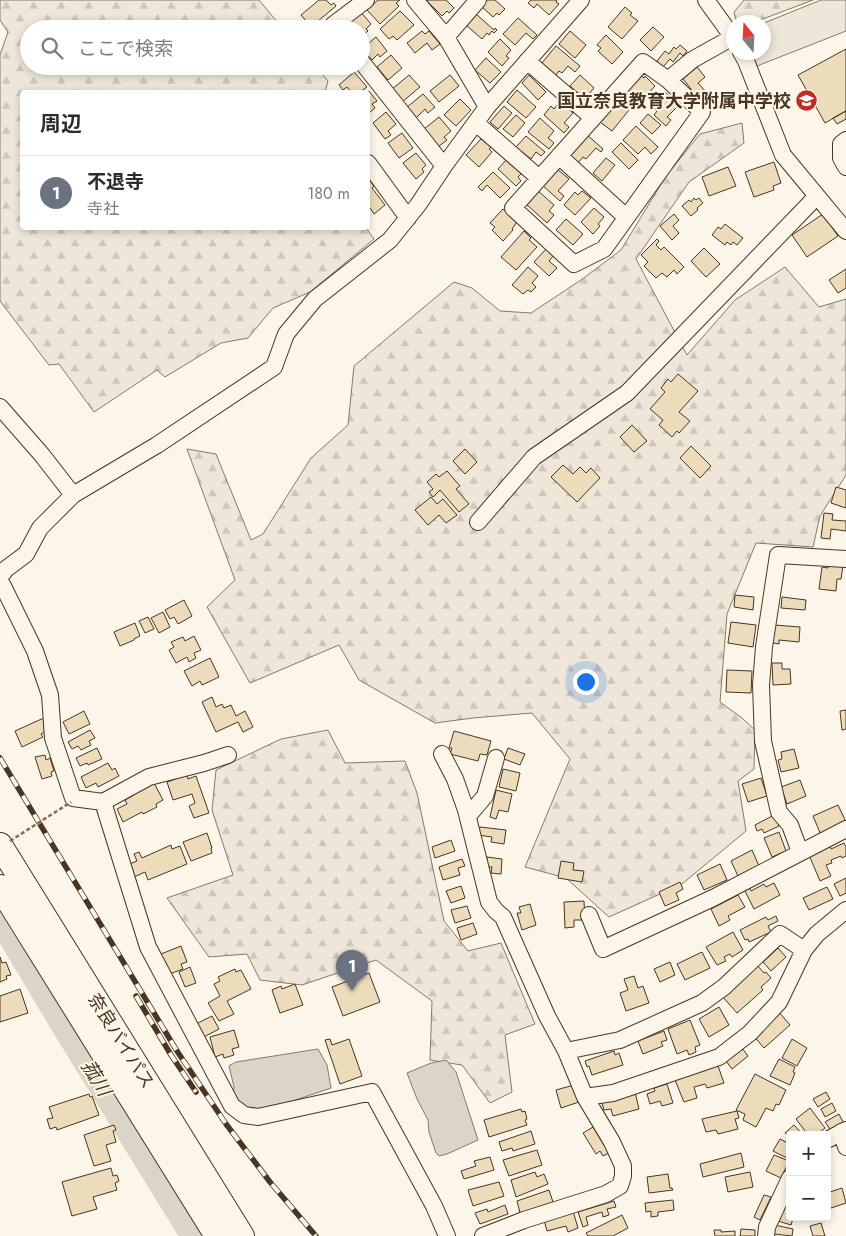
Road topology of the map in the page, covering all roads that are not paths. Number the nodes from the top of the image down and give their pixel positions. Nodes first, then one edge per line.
1 (366, 0) edge
2 (416, 0) edge
3 (478, 0) edge
4 (706, 0) edge
5 (579, 1) edge
6 (347, 6) edge
7 (337, 20) edge
8 (726, 28) edge
9 (446, 37) junction
10 (726, 42) edge
11 (746, 60) edge
12 (527, 61) junction
13 (370, 72) edge
14 (668, 80) junction
15 (487, 108) junction
16 (593, 118) junction
17 (476, 124) junction
18 (846, 140) edge
19 (559, 156) junction
20 (370, 166) edge
21 (444, 166) junction
22 (846, 167) edge
23 (539, 178) junction
24 (817, 196) junction
25 (626, 217) junction
26 (408, 218) junction
27 (846, 231) edge
28 (0, 408) edge
29 (73, 495) junction
30 (478, 522) dead end
31 (846, 559) edge
32 (0, 578) edge
33 (442, 754) dead end
34 (228, 755) dead end
35 (496, 758) dead end
36 (103, 802) junction
37 (468, 816) junction
38 (846, 829) edge
39 (5, 843) edge
40 (800, 852) junction
41 (0, 887) edge
42 (846, 910) edge
43 (589, 915) dead end
44 (804, 950) junction
45 (566, 1051) junction
46 (585, 1097) junction
47 (786, 1187) edge
48 (217, 1236) edge
49 (242, 1236) edge
50 (447, 1236) edge
51 (483, 1236) edge
52 (766, 1236) edge

1 - 6 street
2 - 9 street
3 - 9 street
4 - 8 street
5 - 12 street
6 - 7 street
9 - 15 street
10 - 14 street
11 - 24 street
12 - 15 street
12 - 16 street
13 - 21 street
14 - 16 street
14 - 25 street
15 - 17 street
16 - 19 street
17 - 21 street
17 - 23 street
18 - 22 street
19 - 23 street
19 - 25 street
20 - 26 street
21 - 26 street
23 - 25 street
24 - 27 street
24 - 30 street
26 - 29 street
28 - 29 street
29 - 32 street
31 - 40 street
32 - 36 street
33 - 37 street
34 - 36 street
35 - 37 street
36 - 50 street
37 - 45 street
38 - 40 street
39 - 49 highway, 奈良バイパス
40 - 43 street
41 - 48 highway, 奈良バイパス
42 - 44 street
44 - 45 street
44 - 46 street
45 - 46 street
46 - 51 street
47 - 52 street

